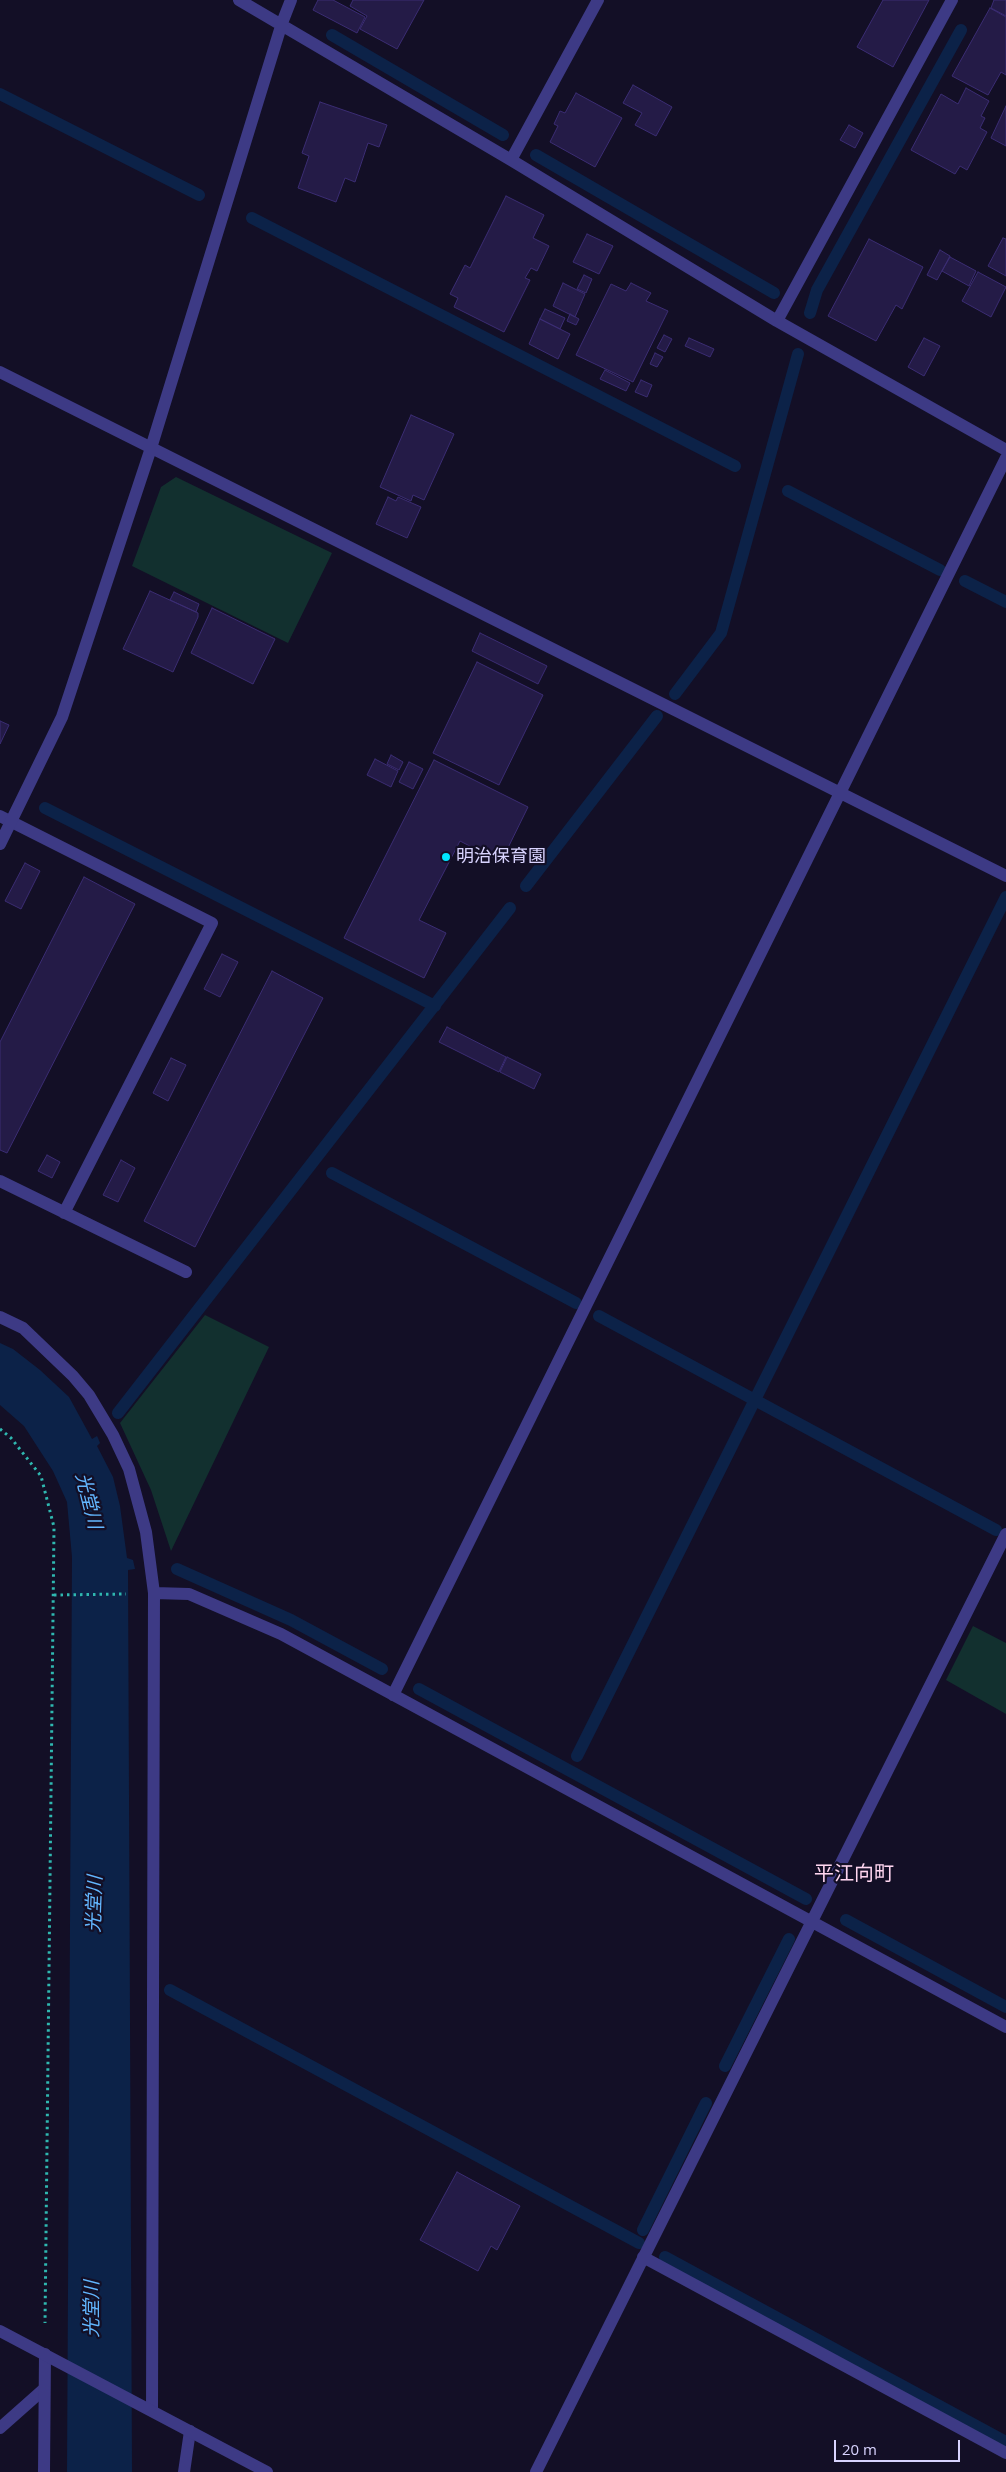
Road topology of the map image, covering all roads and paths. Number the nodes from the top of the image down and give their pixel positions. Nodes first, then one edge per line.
1 (239, 0) edge
2 (291, 0) edge
3 (598, 0) edge
4 (952, 0) edge
5 (282, 23) junction
6 (511, 160) junction
7 (777, 321) junction
8 (0, 372) edge
9 (152, 448) junction
10 (1006, 450) edge
11 (1006, 458) edge
12 (839, 791) junction
13 (6, 819) edge
14 (0, 844) edge
15 (1006, 876) edge
16 (0, 1181) edge
17 (64, 1213) junction
18 (186, 1272) dead end
19 (0, 1316) edge
20 (0, 1429) edge
21 (1006, 1534) edge
22 (131, 1593) dead end
23 (154, 1593) junction
24 (54, 1595) junction
25 (392, 1695) junction
26 (811, 1921) junction
27 (1006, 2026) edge
28 (643, 2257) junction
29 (0, 2331) edge
30 (45, 2354) junction
31 (44, 2389) junction
32 (152, 2410) junction
33 (0, 2428) edge
34 (190, 2431) junction
35 (1006, 2453) edge
36 (44, 2472) edge
37 (184, 2472) edge
38 (267, 2472) edge
39 (536, 2472) edge

1 - 5 street
2 - 5 street
3 - 6 street
4 - 7 street
5 - 6 street
5 - 9 street
6 - 7 street
7 - 10 street
8 - 9 street
9 - 12 street
9 - 13 street
11 - 12 street
12 - 15 street
12 - 25 street
13 - 14 street
13 - 17 street
16 - 17 street
17 - 18 street
19 - 23 street
20 - 24 path
21 - 26 street
22 - 24 path
23 - 25 street
23 - 32 street
24 - 30 path
25 - 26 street
26 - 27 street
26 - 28 street
28 - 35 street
28 - 39 street
29 - 30 street
30 - 31 street
30 - 32 street
31 - 33 street
31 - 36 street
32 - 34 street
34 - 37 street
34 - 38 street

